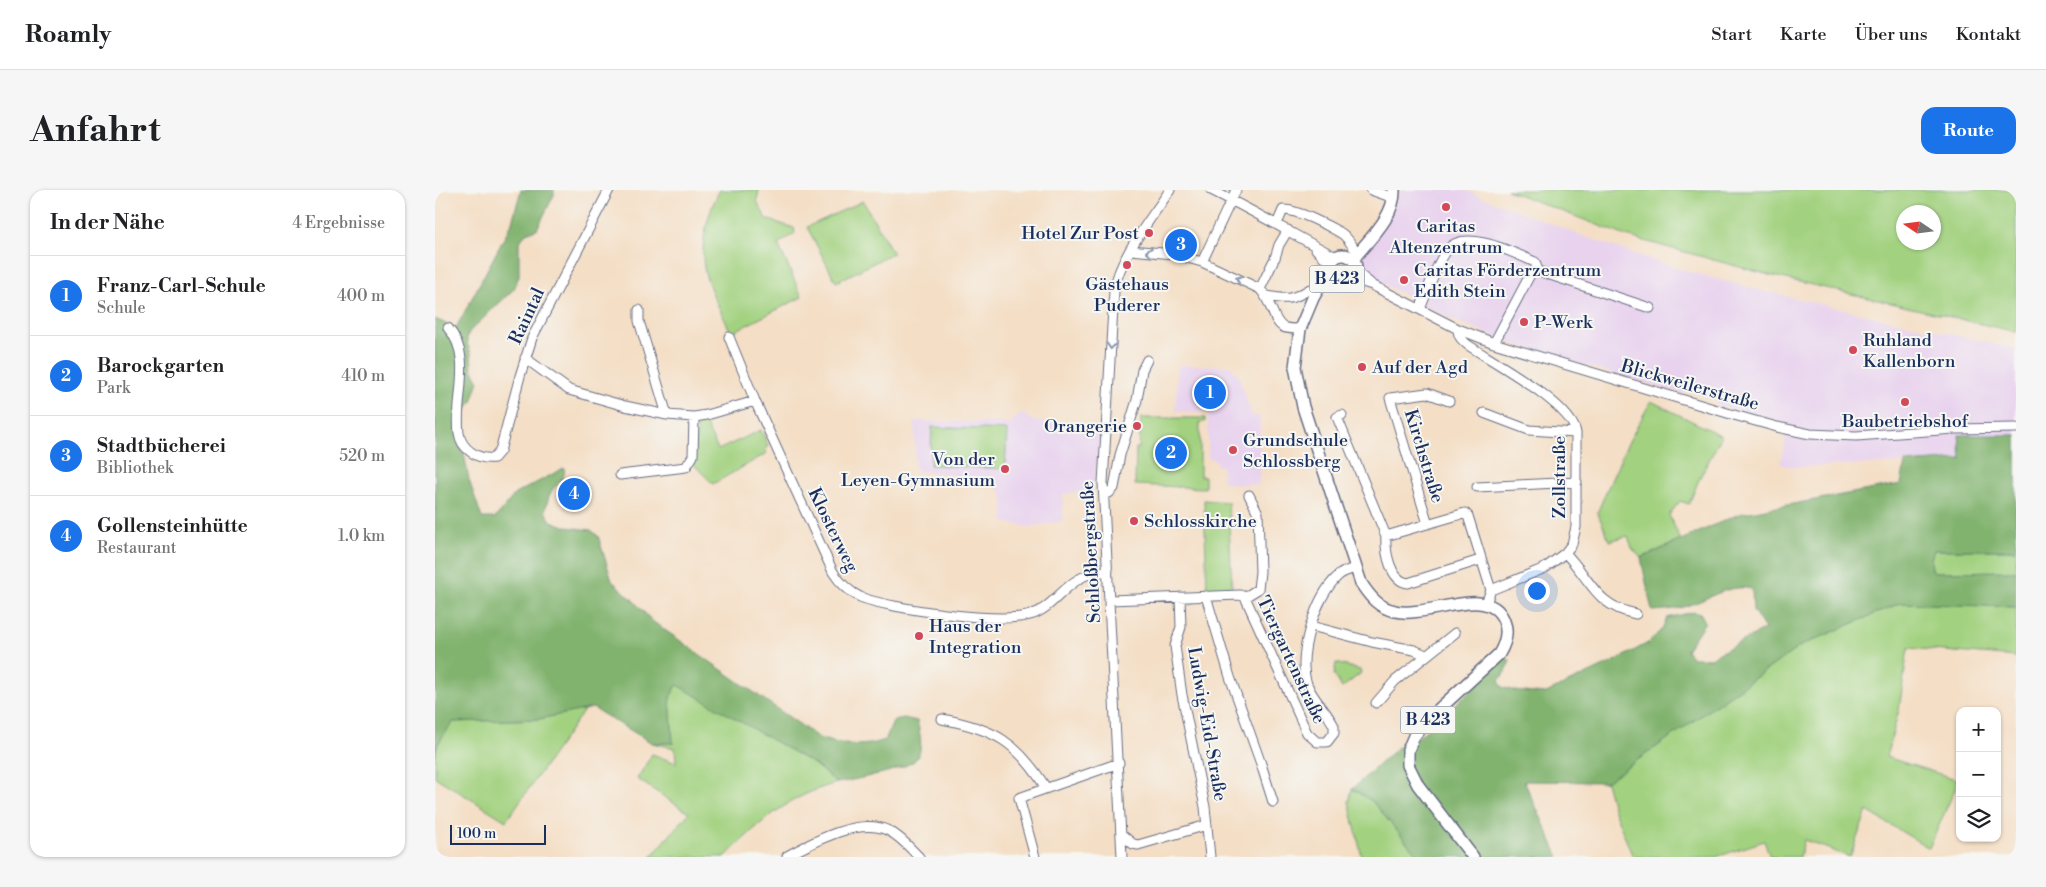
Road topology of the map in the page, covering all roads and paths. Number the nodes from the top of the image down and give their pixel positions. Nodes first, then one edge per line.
1 (609, 190) edge
2 (1170, 190) edge
3 (1211, 190) edge
4 (1236, 190) edge
5 (1371, 190) edge
6 (1392, 194) edge
7 (1231, 200) junction
8 (1277, 224) junction
9 (1288, 230) junction
10 (1131, 250) junction
11 (1202, 262) junction
12 (1343, 265) junction
13 (1538, 271) junction
14 (1315, 289) junction
15 (1263, 292) junction
16 (1651, 308) dead end
17 (1420, 309) junction
18 (639, 310) dead end
19 (448, 328) dead end
20 (1300, 329) junction
21 (1458, 329) junction
22 (729, 337) dead end
23 (1495, 343) junction
24 (525, 358) junction
25 (1147, 360) dead end
26 (755, 401) junction
27 (1449, 401) dead end
28 (667, 415) junction
29 (1342, 415) dead end
30 (694, 417) junction
31 (1489, 418) dead end
32 (2016, 428) edge
33 (1576, 433) junction
34 (621, 475) dead end
35 (1577, 482) junction
36 (1477, 487) dead end
37 (1104, 494) junction
38 (1249, 495) dead end
39 (1428, 524) junction
40 (1386, 536) junction
41 (1565, 553) junction
42 (1480, 560) junction
43 (1355, 568) junction
44 (1108, 571) junction
45 (1491, 590) junction
46 (1206, 596) junction
47 (1180, 597) junction
48 (1245, 597) junction
49 (1110, 600) junction
50 (1485, 603) junction
51 (1636, 614) dead end
52 (1311, 626) junction
53 (1455, 633) dead end
54 (1426, 655) junction
55 (1376, 703) dead end
56 (942, 719) dead end
57 (1119, 763) junction
58 (1046, 788) junction
59 (1273, 802) dead end
60 (1207, 824) junction
61 (1121, 834) junction
62 (787, 856) dead end
63 (919, 857) edge
64 (1035, 857) edge
65 (1122, 857) edge
66 (1210, 857) edge
67 (1473, 857) edge

1 - 24 street, Raintal
2 - 10 street, Schloßbergstraße
3 - 7 street, Blickweilerstraße
4 - 7 street
5 - 6 street
6 - 12 main road, B 423
7 - 8 street, Blickweilerstraße
7 - 11 street
8 - 9 street, Blickweilerstraße
8 - 12 street
9 - 12 street, Blickweilerstraße
9 - 15 street
11 -> 10 street
10 -> 37 street, Schloßbergstraße
15 -> 11 street
12 - 14 main road, B 423
12 - 17 street, Blickweilerstraße
13 - 16 street
13 - 17 street
13 - 23 street
14 - 15 street
14 - 20 main road, B 423
15 - 20 street
17 - 21 street, Blickweilerstraße
18 - 28 street
19 - 24 street, Raintal
20 - 43 main road, B 423
21 - 23 street, Blickweilerstraße
21 - 33 street, Zollstraße
22 - 26 street, Klosterweg
23 - 32 street, Blickweilerstraße
24 - 28 street
25 - 37 street
26 - 30 street
26 - 44 street, Klosterweg
27 - 39 street, Kirchstraße
28 - 30 street
29 - 40 street
30 - 34 street
31 - 33 street
33 - 35 street, Zollstraße
35 - 36 street
35 - 41 street, Zollstraße
37 - 44 street, Schloßbergstraße
38 - 48 street
39 - 40 street, Kirchstraße
39 - 42 street, Kirchstraße
40 - 42 street
41 - 45 street, Zollstraße
41 - 51 street
42 - 45 street, Kirchstraße
43 - 50 main road, B 423
43 - 52 street, Tiergartenstraße
44 - 49 street, Schloßbergstraße
45 - 50 street
46 - 47 street, Tiergartenstraße
46 - 48 street, Tiergartenstraße
46 - 59 street
47 - 49 street, Tiergartenstraße
47 - 60 street, Ludwig-Eid-Straße
48 - 52 street, Tiergartenstraße
49 - 57 street, Schloßbergstraße
50 - 67 main road, B 423
52 - 54 street
53 - 54 street
54 - 55 street
56 - 58 street
57 - 58 street
57 - 61 street, Schloßbergstraße
58 - 64 street
60 - 61 street
60 - 66 street, Ludwig-Eid-Straße
61 - 65 street, Schloßbergstraße
62 - 63 street

